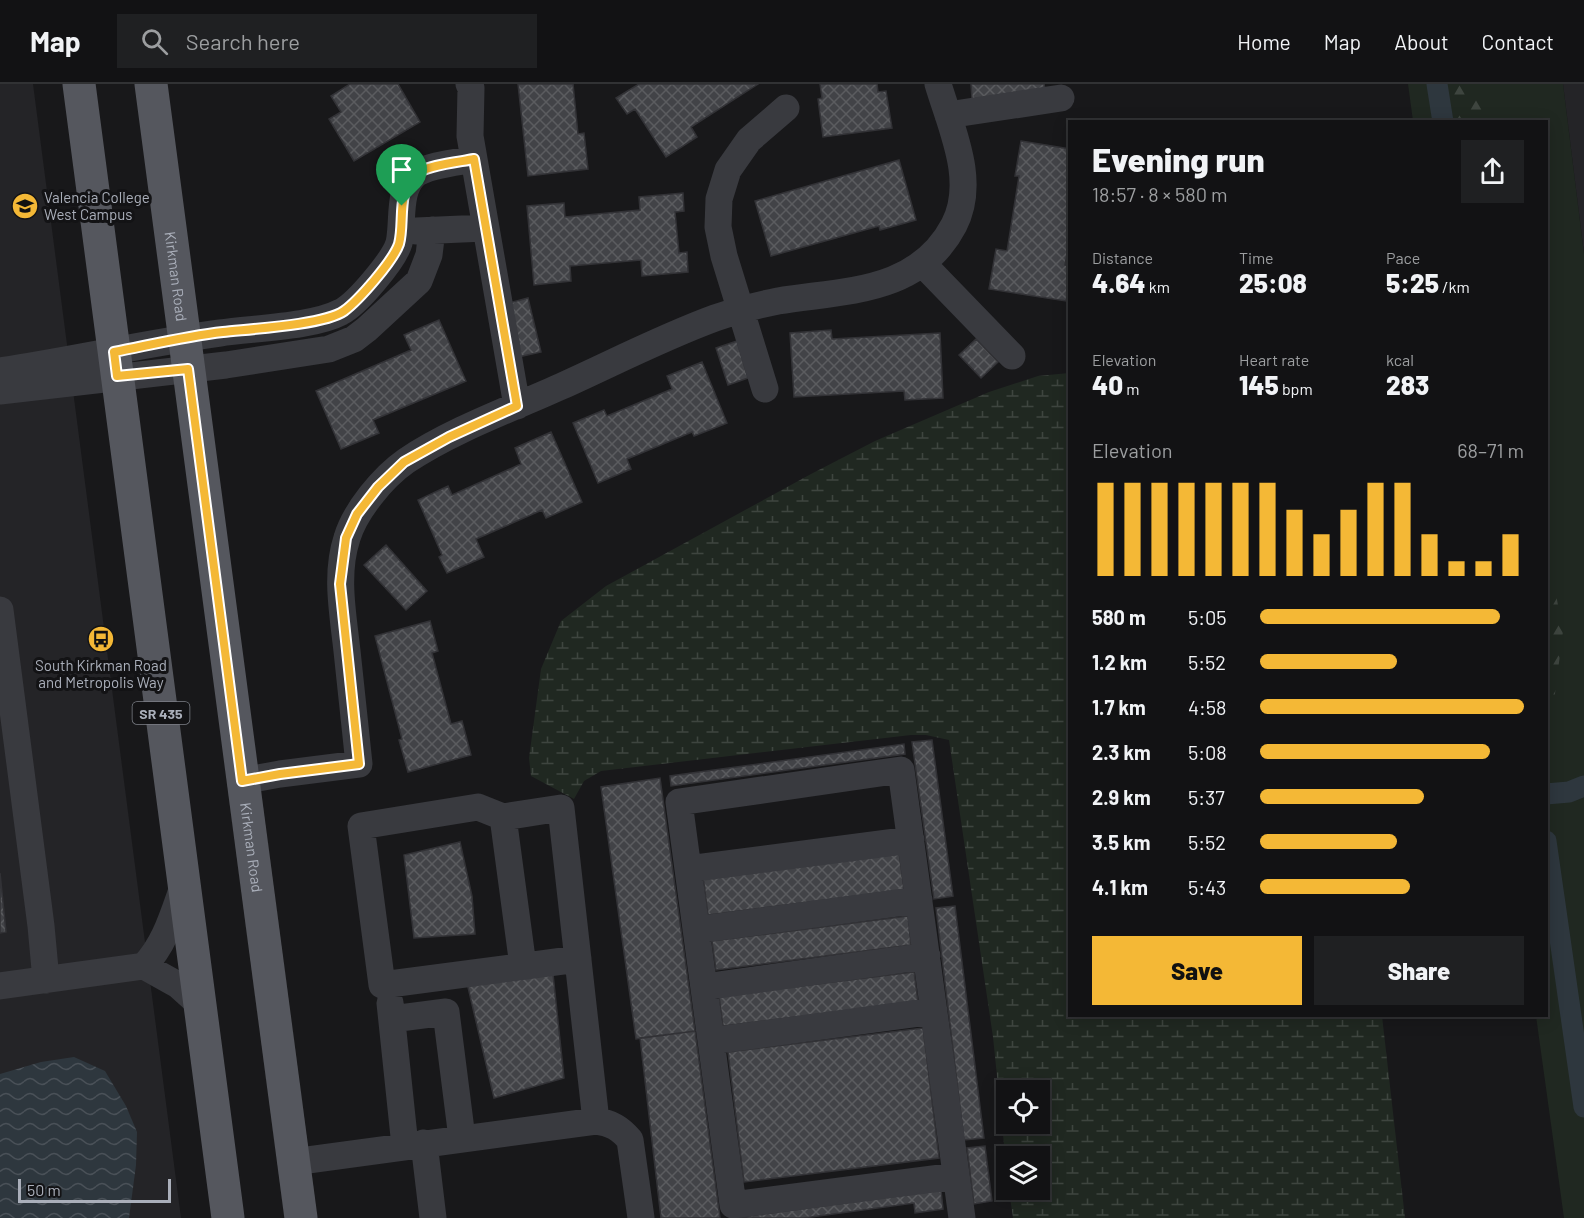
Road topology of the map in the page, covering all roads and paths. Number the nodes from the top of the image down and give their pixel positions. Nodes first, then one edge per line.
1 (79, 84) edge
2 (151, 84) edge
3 (469, 84) edge
4 (938, 84) edge
5 (1061, 98) dead end
6 (786, 108) dead end
7 (948, 115) junction
8 (474, 159) junction
9 (485, 228) junction
10 (432, 230) junction
11 (400, 231) junction
12 (922, 262) junction
13 (741, 311) junction
14 (325, 319) junction
15 (329, 349) junction
16 (186, 354) junction
17 (1012, 356) dead end
18 (116, 364) junction
19 (1, 387) edge
20 (765, 389) dead end
21 (517, 406) junction
22 (0, 610) edge
23 (242, 781) junction
24 (503, 817) junction
25 (911, 840) junction
26 (688, 869) junction
27 (183, 887) junction
28 (919, 900) junction
29 (696, 930) junction
30 (927, 956) junction
31 (578, 959) junction
32 (144, 966) junction
33 (523, 966) junction
34 (46, 980) junction
35 (388, 984) junction
36 (0, 986) edge
37 (704, 987) junction
38 (198, 1003) junction
39 (934, 1011) junction
40 (392, 1019) junction
41 (711, 1041) junction
42 (596, 1120) junction
43 (462, 1138) junction
44 (415, 1144) junction
45 (293, 1162) junction
46 (956, 1176) junction
47 (228, 1218) edge
48 (301, 1218) edge
49 (433, 1218) edge
50 (641, 1218) edge
51 (962, 1218) edge

1 - 18 main road, SR 435
2 - 16 main road, Kirkman Road
3 - 8 street
4 - 7 street
5 - 7 street
6 - 13 street
7 - 12 street
8 - 9 street
8 - 11 street
9 - 10 street
9 - 21 street
10 - 11 street
10 - 15 street
11 - 14 street
12 - 13 street
12 - 17 street
13 - 20 street
13 - 21 street
14 - 15 street
14 - 16 street
15 - 16 street
16 - 18 street
16 - 23 main road, Kirkman Road
18 - 19 street
18 - 27 main road, SR 435
21 - 23 street
22 - 34 street
23 - 45 main road, Kirkman Road
24 - 31 street
24 - 33 street
24 - 35 street
25 - 26 street
25 - 26 street
25 - 28 street
26 - 29 street
27 - 32 street
27 - 38 main road, SR 435
28 - 29 street
28 - 30 street
29 - 37 street
30 - 37 street
30 - 39 street
31 - 33 street
31 - 42 street
32 - 34 street
32 - 38 street
33 - 35 street
34 - 36 street
35 - 40 street
37 - 41 street
38 - 47 main road, SR 435
39 - 41 street
39 - 46 street
40 - 43 street
40 - 44 street
41 - 46 street
42 - 43 street
42 - 50 street
43 - 44 street
44 - 45 street
44 - 49 street
45 - 48 main road, Kirkman Road
46 - 51 street

